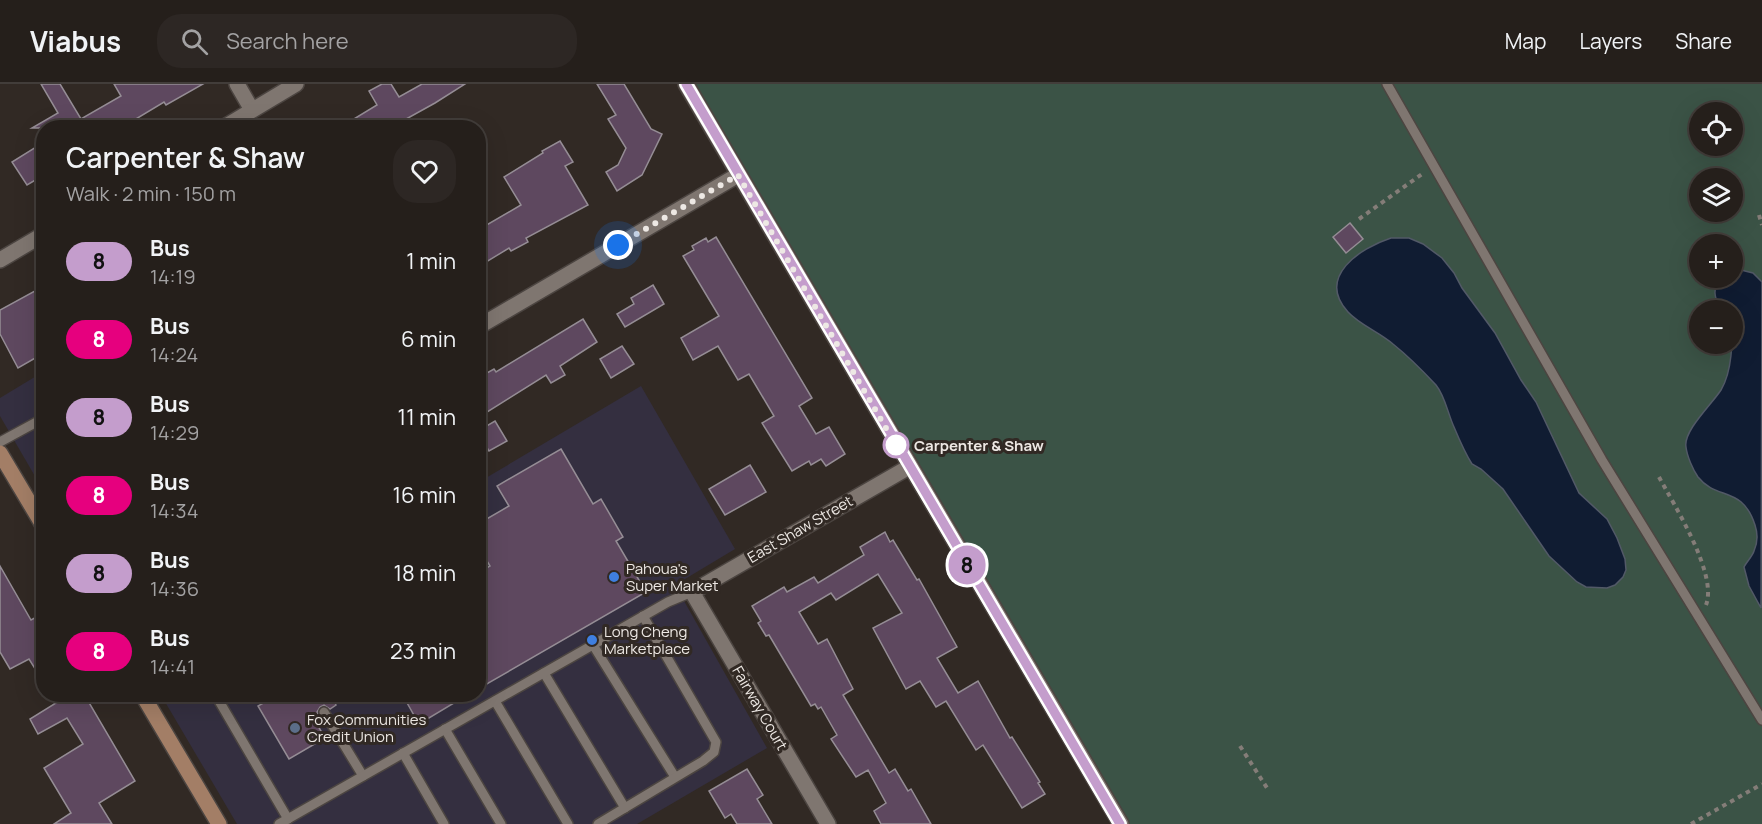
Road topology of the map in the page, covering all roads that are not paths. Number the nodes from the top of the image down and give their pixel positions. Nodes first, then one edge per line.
1 (237, 84) edge
2 (296, 84) edge
3 (686, 84) edge
4 (1387, 84) edge
5 (252, 110) junction
6 (236, 120) edge
7 (738, 175) junction
8 (36, 239) edge
9 (0, 260) edge
10 (486, 322) edge
11 (36, 422) edge
12 (0, 442) edge
13 (0, 453) edge
14 (909, 467) junction
15 (36, 514) edge
16 (692, 592) junction
17 (643, 616) junction
18 (593, 645) junction
19 (544, 673) junction
20 (495, 700) junction
21 (147, 702) edge
22 (219, 702) edge
23 (324, 712) dead end
24 (1762, 720) edge
25 (445, 729) junction
26 (403, 753) junction
27 (363, 776) junction
28 (675, 777) junction
29 (626, 808) junction
30 (288, 819) junction
31 (219, 824) edge
32 (279, 824) edge
33 (444, 824) edge
34 (501, 824) edge
35 (568, 824) edge
36 (598, 824) edge
37 (828, 824) edge
38 (1120, 824) edge

1 - 5 street
2 - 5 street
3 - 7 street
4 - 24 lane
5 - 6 street
7 - 10 street
7 - 14 street
8 - 9 street
11 - 12 lane
13 - 15 main road
14 - 16 street, East Shaw Street
14 - 38 street
16 - 17 lane
16 - 37 street, Fairway Court
17 - 18 lane
17 - 28 lane
18 - 19 lane
18 - 28 lane
19 - 20 lane
19 - 29 lane
20 - 25 lane
20 - 35 lane
21 - 31 main road
22 - 30 lane
23 - 27 lane
25 - 26 lane
25 - 34 lane
26 - 27 lane
26 - 33 lane
27 - 30 lane
28 - 29 lane
29 - 36 lane
30 - 32 lane

